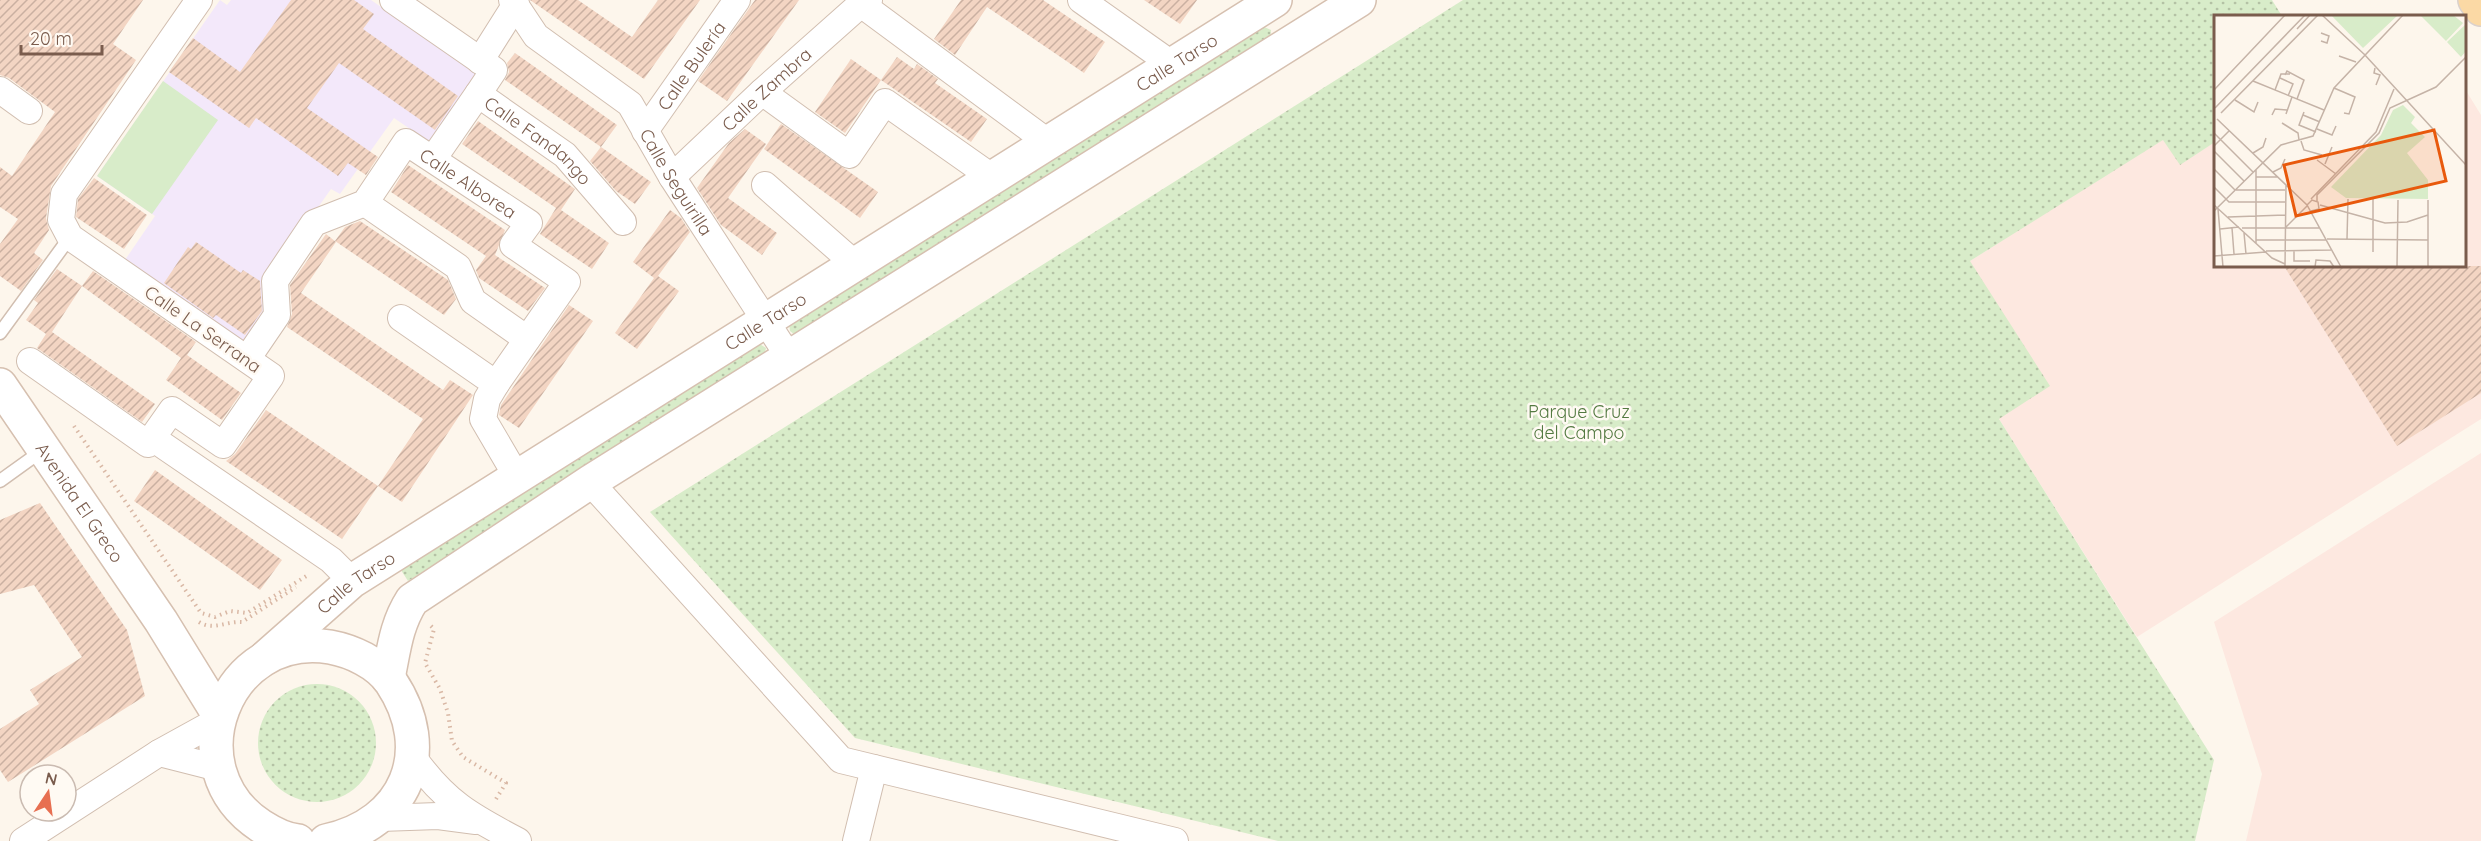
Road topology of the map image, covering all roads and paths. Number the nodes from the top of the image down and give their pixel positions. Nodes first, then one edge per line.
1 (200, 0) edge
2 (393, 0) edge
3 (737, 0) edge
4 (1081, 0) edge
5 (1275, 0) edge
6 (1359, 0) edge
7 (2475, 0) edge
8 (514, 2) edge
9 (865, 2) edge
10 (2481, 9) edge
11 (480, 61) junction
12 (1173, 65) junction
13 (0, 90) edge
14 (762, 92) junction
15 (478, 94) junction
16 (29, 111) dead end
17 (645, 131) junction
18 (1049, 143) junction
19 (433, 159) junction
20 (672, 177) junction
21 (993, 178) junction
22 (765, 185) dead end
23 (365, 203) junction
24 (623, 222) dead end
25 (70, 237) junction
26 (855, 264) junction
27 (401, 318) dead end
28 (764, 320) junction
29 (0, 333) edge
30 (527, 339) junction
31 (789, 357) junction
32 (247, 359) junction
33 (30, 362) dead end
34 (496, 384) junction
35 (0, 385) edge
36 (164, 446) dead end
37 (44, 449) junction
38 (517, 477) junction
39 (0, 481) edge
40 (590, 482) junction
41 (344, 573) junction
42 (412, 600) junction
43 (161, 621) junction
44 (196, 621) dead end
45 (256, 664) junction
46 (388, 678) junction
47 (218, 718) junction
48 (159, 753) junction
49 (413, 757) junction
50 (218, 768) junction
51 (874, 768) junction
52 (380, 818) junction
53 (482, 823) junction
54 (254, 830) edge
55 (23, 841) edge
56 (298, 841) edge
57 (326, 841) edge
58 (518, 841) edge
59 (856, 841) edge
60 (1175, 841) edge

1 - 25 street
2 - 11 street
3 - 17 street, Calle Bulería
4 - 12 street
5 - 12 street, Calle Tarso
6 - 31 street
7 - 10 main road
8 - 11 street
8 - 17 street, Calle Seguirilla
9 - 14 street, Calle Zambra
9 - 18 street, Calle Zambra
11 - 15 street, Calle Fandango
12 - 18 street, Calle Tarso
13 - 16 street
14 - 20 street, Calle Zambra
14 - 21 street
15 - 19 street
15 - 24 street, Calle Fandango
17 - 20 street, Calle Seguirilla
18 - 21 street, Calle Tarso
19 - 23 street, Calle Alborea
19 - 30 street, Calle Alborea
20 - 28 street, Calle Seguirilla
21 - 26 street, Calle Tarso
22 - 26 street
23 - 30 street
23 - 32 street
25 - 29 lane
25 - 32 street, Calle La Serrana
26 - 28 street, Calle Tarso
27 - 34 street
28 - 31 street, Calle Seguirilla
28 - 38 street, Calle Tarso
30 - 34 street
31 - 40 street
32 - 33 street, Calle La Serrana
34 - 38 street
35 - 37 street, Avenida El Greco
36 - 41 street
37 - 39 lane
37 - 43 street, Avenida El Greco
38 - 41 street, Calle Tarso
40 - 42 street
40 - 51 street
41 - 44 path
41 - 45 street, Calle Tarso
42 - 46 street
42 - 53 path
43 - 45 street, Avenida El Greco
43 - 47 street, Avenida El Greco
45 - 46 street, Avenida El Greco
45 - 47 street, Calle Tarso
46 - 49 street, Avenida El Greco
47 - 48 street
47 - 50 street
48 - 50 street
48 - 55 street
49 - 52 street
49 - 53 street
50 - 54 street
51 - 59 street
51 - 60 street
52 - 53 street
52 - 57 street
53 - 58 street
54 - 56 street

